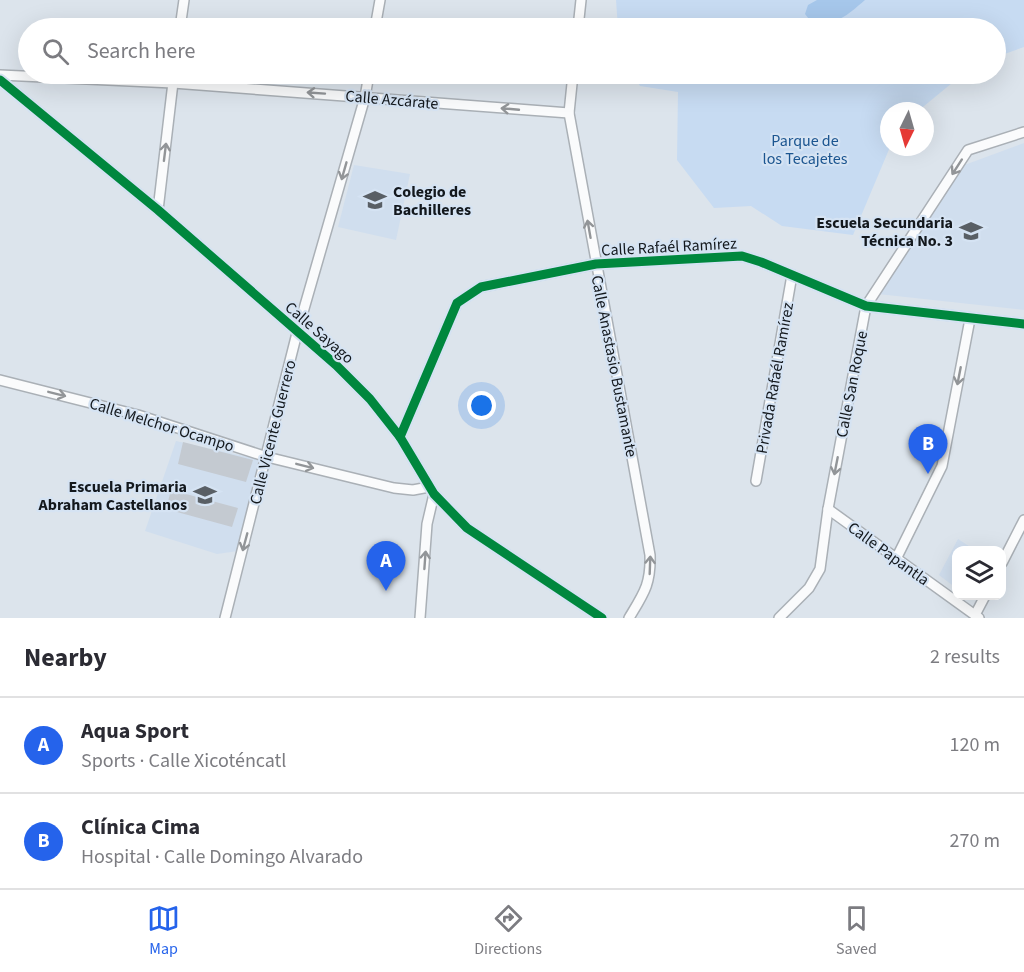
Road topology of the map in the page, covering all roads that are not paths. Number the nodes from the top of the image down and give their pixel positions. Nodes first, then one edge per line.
1 (184, 0) edge
2 (380, 0) edge
3 (581, 0) edge
4 (181, 18) edge
5 (377, 18) edge
6 (579, 18) edge
7 (0, 75) edge
8 (18, 75) edge
9 (0, 80) edge
10 (172, 84) edge
11 (234, 84) edge
12 (367, 84) edge
13 (572, 84) edge
14 (365, 97) junction
15 (568, 113) junction
16 (1024, 132) edge
17 (158, 210) junction
18 (596, 264) junction
19 (792, 275) junction
20 (866, 306) junction
21 (970, 319) junction
22 (1024, 324) edge
23 (297, 333) junction
24 (0, 380) edge
25 (400, 437) junction
26 (267, 457) junction
27 (756, 481) dead end
28 (431, 491) junction
29 (828, 509) junction
30 (1024, 519) edge
31 (1006, 555) edge
32 (896, 559) junction
33 (983, 600) edge
34 (977, 616) edge
35 (225, 618) edge
36 (420, 618) edge
37 (602, 618) edge
38 (629, 618) edge
39 (779, 618) edge

1 - 4 street
2 - 5 street
3 - 6 street
7 - 8 street, Calle Azcárate
9 - 17 street, Calle Sayago
17 -> 10 street
14 -> 11 street, Calle Azcárate
12 - 14 street, Calle Vicente Guerrero
13 - 15 street, Calle Anastasio Bustamante
15 -> 14 street, Calle Azcárate
14 -> 23 street, Calle Vicente Guerrero
18 -> 15 street, Calle Anastasio Bustamante
16 -> 20 street, Calle San Roque
17 - 23 street, Calle Sayago
18 - 19 street, Calle Rafaél Ramírez
18 - 25 street, Calle Rafaél Ramírez
38 -> 18 street, Calle Anastasio Bustamante
19 - 20 street, Calle Rafaél Ramírez
19 - 27 street, Privada Rafaél Ramírez
20 - 21 street, Calle Rafaél Ramírez
20 -> 29 street, Calle San Roque
21 - 22 street, Calle Rafaél Ramírez
21 -> 32 street
23 - 25 street, Calle Sayago
23 - 26 street, Calle Vicente Guerrero
24 -> 26 street, Calle Melchor Ocampo
25 - 28 street, Calle Sayago
26 -> 28 street, Calle Melchor Ocampo
26 -> 35 street, Calle Vicente Guerrero
36 -> 28 street
28 - 37 street, Calle Sayago
29 - 32 street, Calle Papantla
29 - 39 street, Calle San Roque
30 - 31 street
32 - 34 street, Calle Papantla
33 - 34 street

